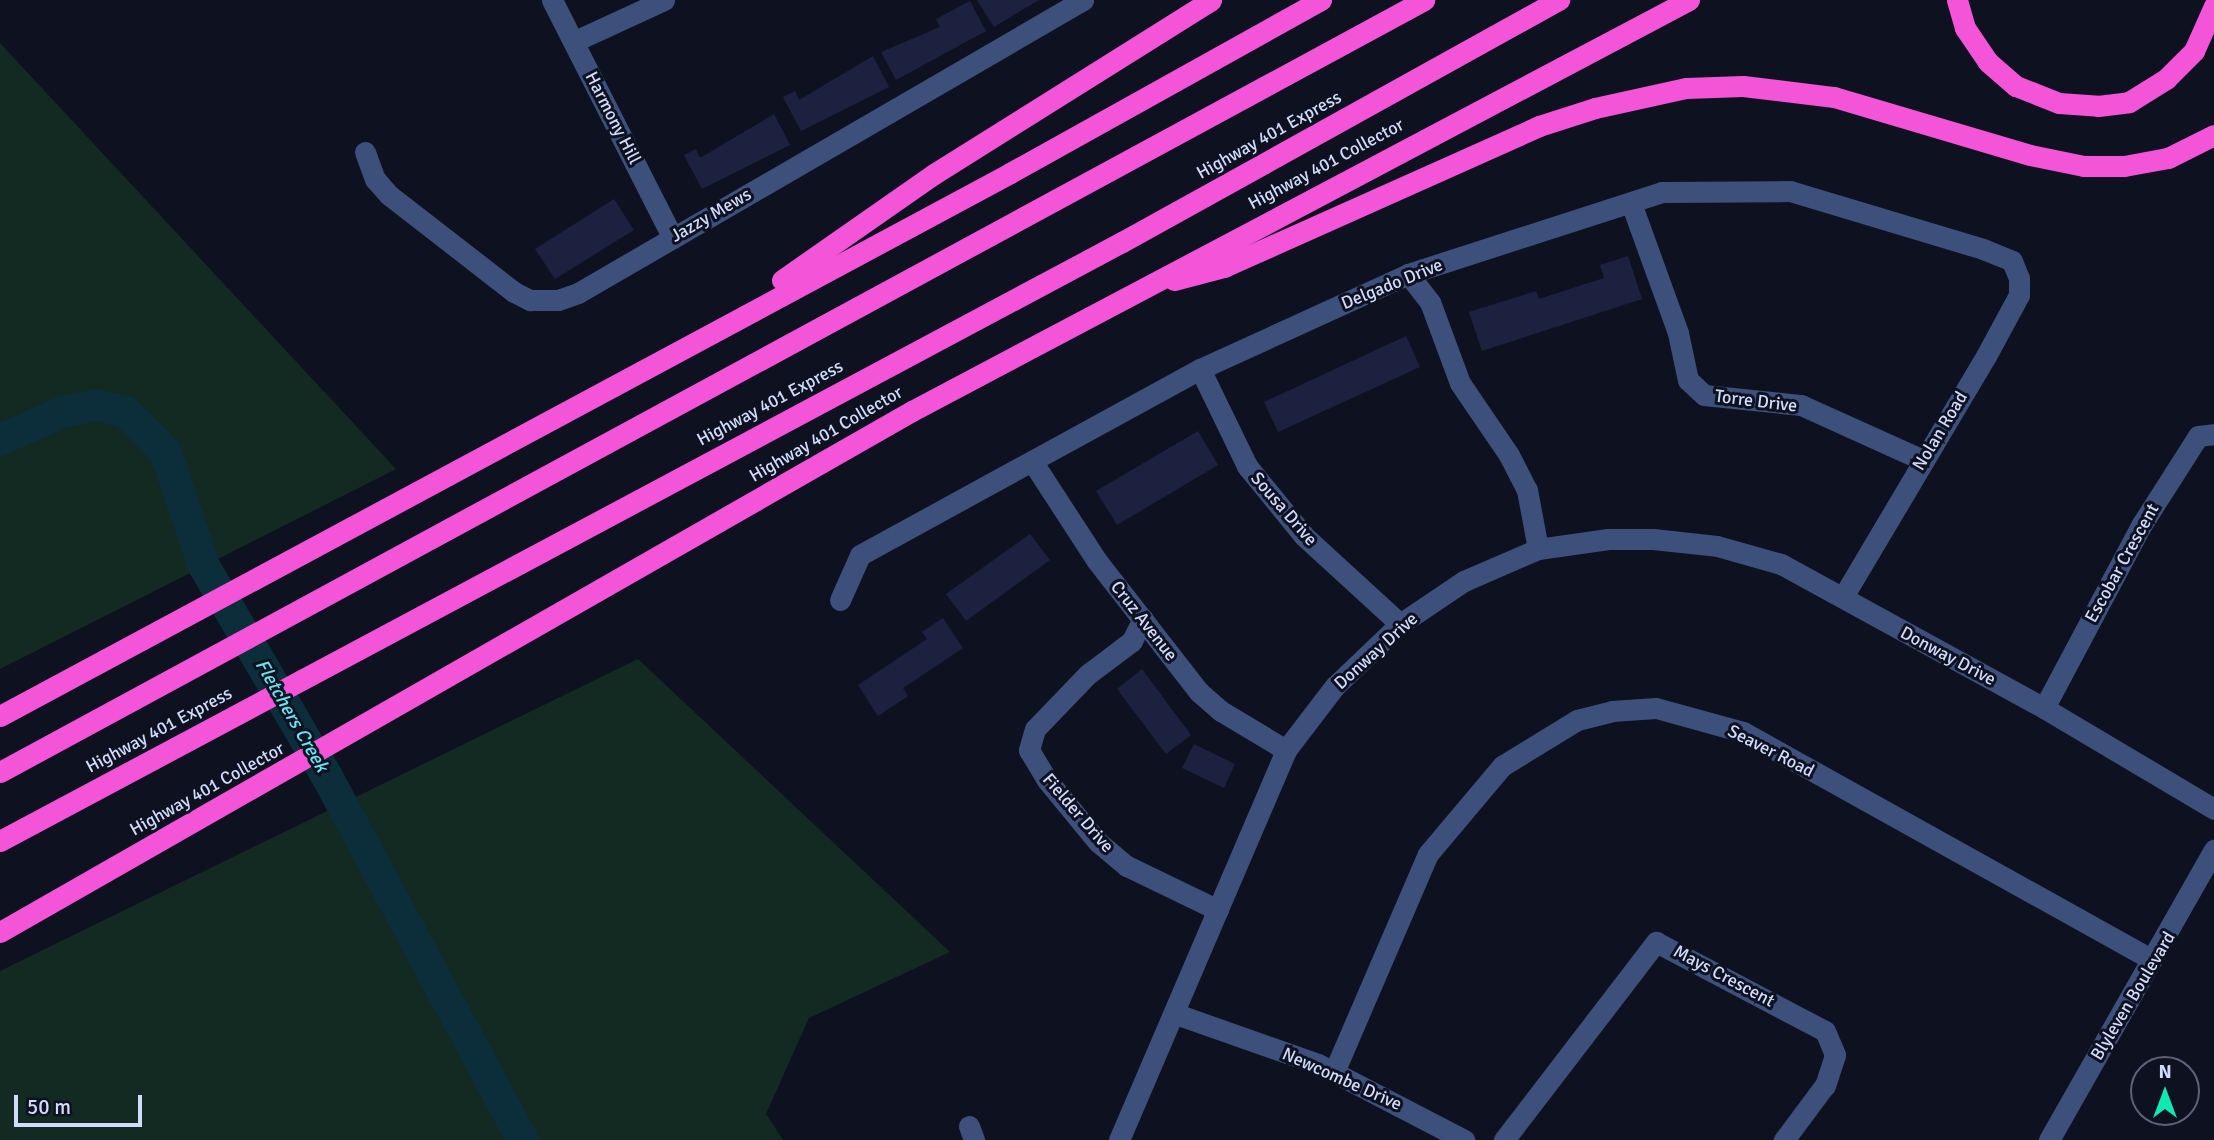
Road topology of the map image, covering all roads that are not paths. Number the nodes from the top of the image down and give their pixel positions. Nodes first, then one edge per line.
1 (552, 0) edge
2 (664, 0) edge
3 (1083, 0) edge
4 (1211, 0) edge
5 (1321, 0) edge
6 (1424, 0) edge
7 (1559, 0) edge
8 (1689, 0) edge
9 (1957, 0) edge
10 (2214, 6) edge
11 (575, 41) junction
12 (2214, 135) edge
13 (365, 152) dead end
14 (1631, 202) junction
15 (673, 238) junction
16 (2012, 261) joint
17 (1408, 274) junction
18 (1135, 291) junction
19 (707, 332) junction
20 (1200, 369) junction
21 (2214, 434) edge
22 (1923, 460) junction
23 (1032, 461) junction
24 (1538, 549) junction
25 (1843, 597) junction
26 (840, 600) dead end
27 (1143, 619) junction
28 (1400, 624) junction
29 (2044, 708) junction
30 (0, 716) edge
31 (1286, 750) junction
32 (0, 772) edge
33 (2214, 809) edge
34 (0, 841) edge
35 (2214, 850) edge
36 (1218, 910) junction
37 (0, 932) edge
38 (2152, 960) junction
39 (1176, 1014) junction
40 (1334, 1072) junction
41 (1119, 1140) edge
42 (1464, 1140) edge
43 (1504, 1140) edge
44 (1784, 1140) edge
45 (2049, 1140) edge

1 - 11 street, Harmony Hill
2 - 11 street
3 - 15 street, Jazzy Mews
4 - 19 highway
5 - 19 highway
6 - 32 highway
7 - 34 highway, Highway 401 Express
8 - 18 highway, Highway 401 Collector
9 - 10 highway
11 - 15 street, Harmony Hill
12 - 18 highway
13 - 15 street, Jazzy Mews
14 - 16 street, Delgado Drive
14 - 17 street, Delgado Drive
14 - 22 street, Torre Drive
16 - 22 street, Nolan Road
17 - 20 street, Delgado Drive
17 - 24 street
18 - 37 highway, Highway 401 Collector
19 - 30 highway
20 - 23 street, Delgado Drive
20 - 28 street, Sousa Drive
21 - 29 street, Escobar Crescent
22 - 25 street, Nolan Road
23 - 26 street, Delgado Drive
23 - 27 street, Cruz Avenue
24 - 25 street, Donway Drive
24 - 28 street, Donway Drive
25 - 29 street, Donway Drive
27 - 31 street, Cruz Avenue
27 - 36 street, Fielder Drive
28 - 31 street, Donway Drive
29 - 33 street, Donway Drive
31 - 36 street, Donway Drive
35 - 38 street, Blyleven Boulevard
36 - 39 street, Donway Drive
38 - 40 street, Seaver Road
38 - 45 street, Blyleven Boulevard
39 - 40 street, Newcombe Drive
39 - 41 street, Donway Drive
40 - 42 street, Newcombe Drive
43 - 44 street, Mays Crescent

